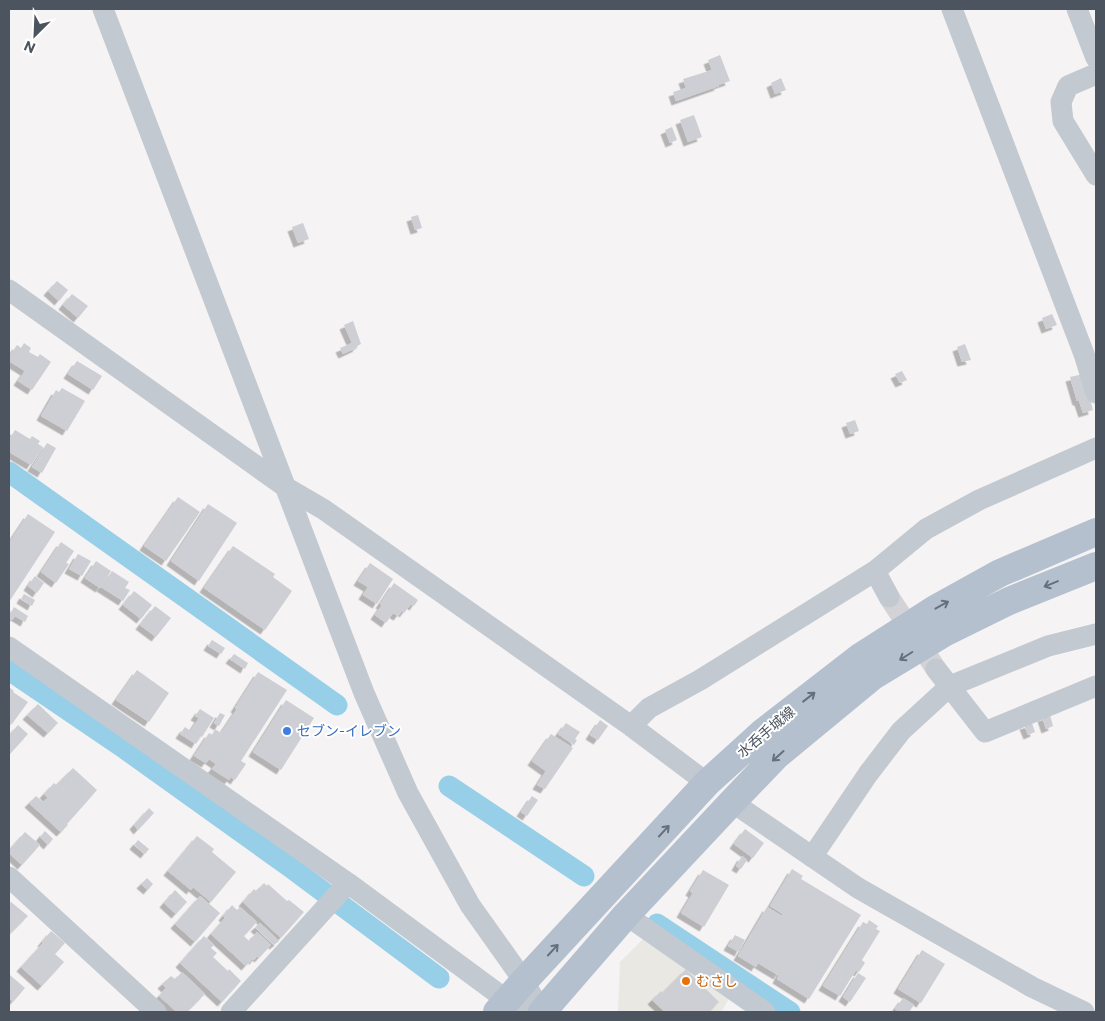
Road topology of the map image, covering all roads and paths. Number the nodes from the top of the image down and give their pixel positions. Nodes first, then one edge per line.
1 (103, 9) edge
2 (952, 9) edge
3 (1077, 9) edge
4 (1096, 58) edge
5 (1096, 74) edge
6 (1096, 176) edge
7 (11, 296) edge
8 (1096, 393) edge
9 (1096, 448) edge
10 (287, 488) junction
11 (1096, 532) edge
12 (1096, 566) edge
13 (875, 571) junction
14 (890, 597) tunnel mouth
15 (1096, 634) edge
16 (9, 647) edge
17 (936, 668) tunnel mouth
18 (950, 686) junction
19 (1096, 686) edge
20 (632, 726) junction
21 (707, 783) junction
22 (732, 802) junction
23 (812, 857) junction
24 (9, 876) edge
25 (348, 882) junction
26 (626, 915) junction
27 (510, 998) edge
28 (156, 1012) edge
29 (231, 1012) edge
30 (541, 1012) edge
31 (765, 1012) edge
32 (1084, 1012) edge

1 - 10 street
2 - 8 street
3 - 4 street
5 - 6 street
7 - 10 street
9 - 13 street
10 - 20 street
10 - 27 street
21 -> 11 main road, 水呑手城線
12 -> 22 main road, 水呑手城線
13 - 14 street
13 - 20 street
15 - 18 street
16 - 25 street
17 - 18 street
18 - 19 street
18 - 23 street
20 - 21 street
27 -> 21 main road, 水呑手城線
22 - 23 street
22 - 26 main road, 水呑手城線
23 - 32 street
24 - 28 street
25 - 27 street
25 - 29 street
26 - 30 main road, 水呑手城線
26 - 31 street
27 - 30 street

